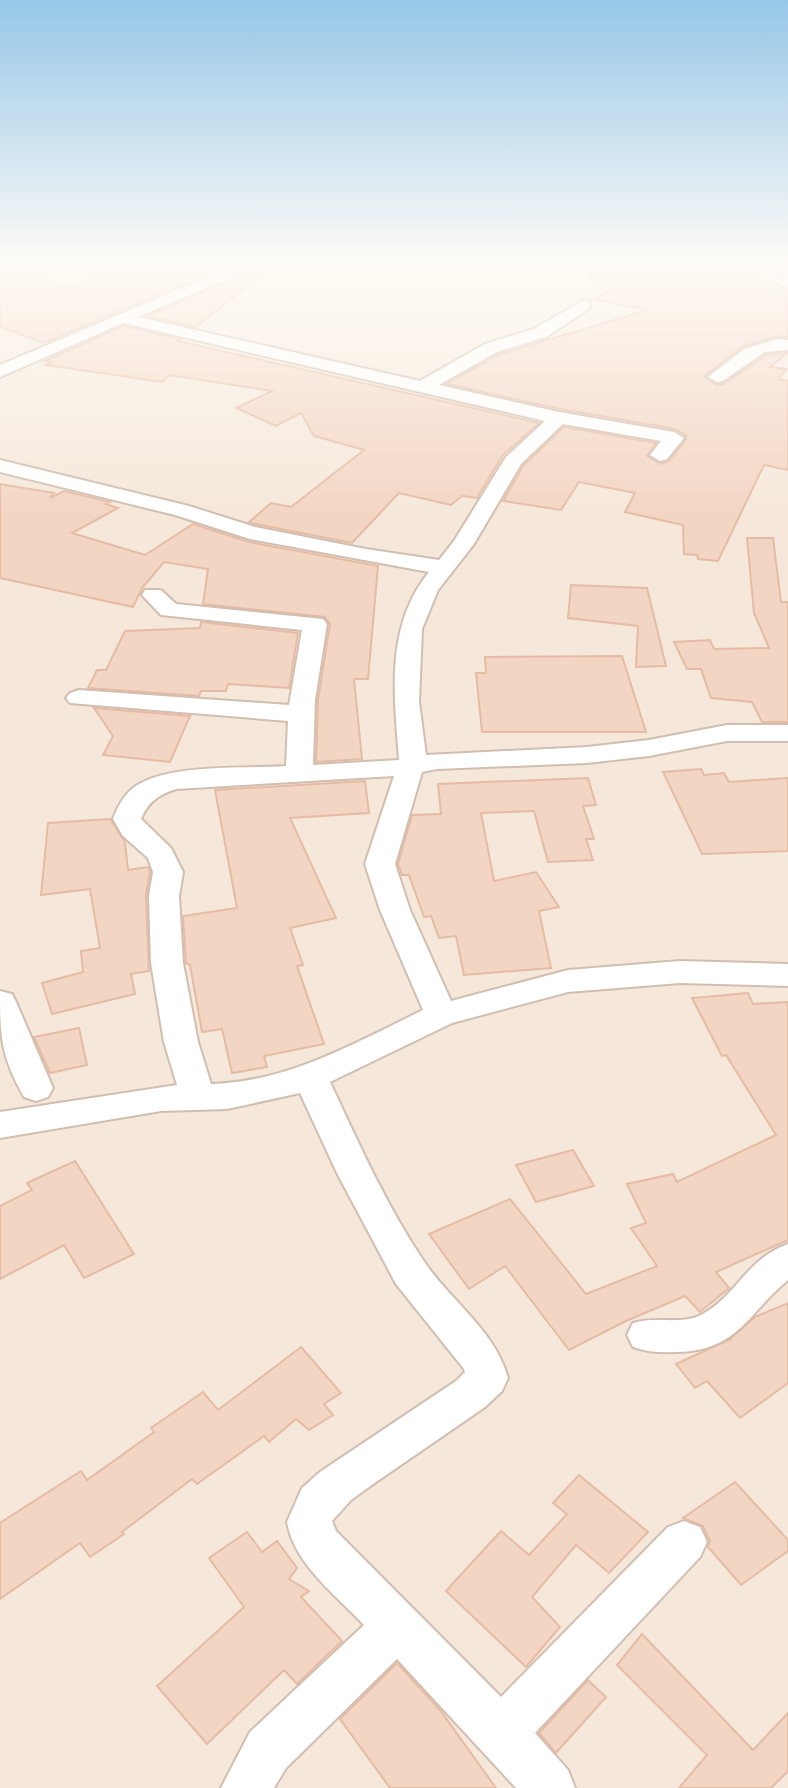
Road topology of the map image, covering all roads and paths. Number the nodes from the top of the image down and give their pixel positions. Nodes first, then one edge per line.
1 (51, 349) edge
2 (264, 349) edge
3 (488, 349) edge
4 (754, 349) edge
5 (0, 372) edge
6 (717, 377) dead end
7 (426, 385) junction
8 (559, 418) junction
9 (660, 455) dead end
10 (0, 466) edge
11 (444, 567) junction
12 (153, 595) dead end
13 (79, 698) dead end
14 (301, 714) junction
15 (788, 733) edge
16 (410, 767) junction
17 (299, 773) junction
18 (788, 975) edge
19 (0, 1002) edge
20 (441, 1015) junction
21 (310, 1077) junction
22 (36, 1088) dead end
23 (198, 1096) junction
24 (0, 1125) edge
25 (788, 1260) edge
26 (647, 1335) dead end
27 (684, 1542) dead end
28 (397, 1626) junction
29 (501, 1733) junction
30 (246, 1788) edge
31 (550, 1788) edge

1 - 5 street
2 - 7 street
3 - 7 street
4 - 6 street
7 - 8 street
8 - 9 street
8 - 11 street
10 - 11 street
11 - 16 street
12 - 14 street
13 - 14 street
14 - 17 street
15 - 16 street
16 - 17 street
16 - 20 street
17 - 23 street
18 - 20 street
19 - 22 street
20 - 21 street
21 - 23 street
21 - 28 street
23 - 24 street
25 - 26 street
27 - 29 street
28 - 29 street
28 - 30 street
29 - 31 street

